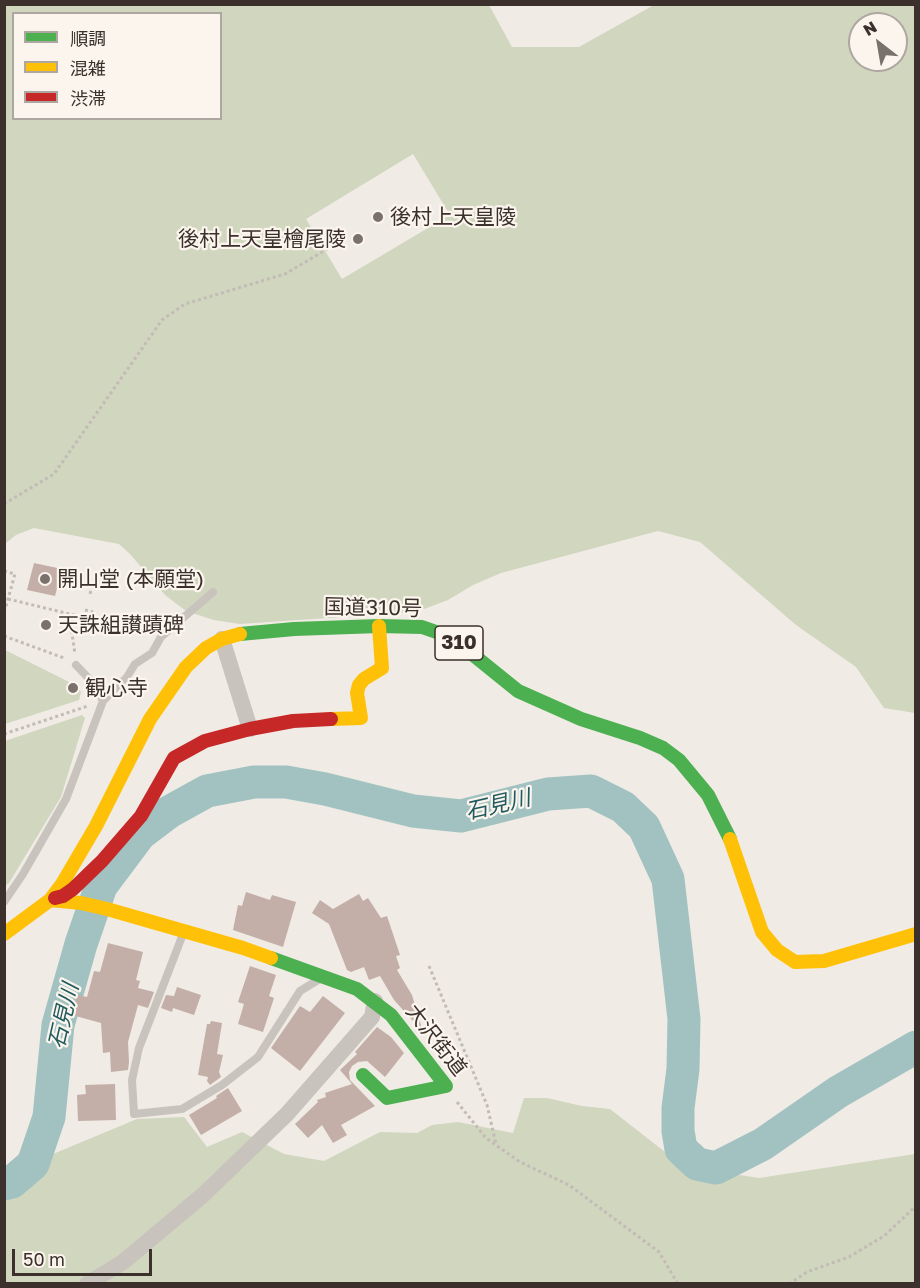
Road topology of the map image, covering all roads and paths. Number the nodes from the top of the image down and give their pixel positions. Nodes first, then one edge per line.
1 (329, 248) dead end
2 (4, 504) edge
3 (4, 571) edge
4 (213, 592) dead end
5 (8, 599) junction
6 (6, 605) edge
7 (85, 610) dead end
8 (93, 612) dead end
9 (4, 613) edge
10 (379, 626) junction
11 (4, 636) edge
12 (222, 639) junction
13 (76, 665) junction
14 (103, 701) junction
15 (250, 729) junction
16 (4, 734) edge
17 (50, 900) junction
18 (4, 902) edge
19 (184, 931) junction
20 (4, 934) edge
21 (915, 934) edge
22 (429, 966) dead end
23 (323, 977) junction
24 (375, 1001) junction
25 (363, 1075) dead end
26 (446, 1086) junction
27 (496, 1144) junction
28 (915, 1206) edge
29 (87, 1284) edge
30 (678, 1284) edge
31 (789, 1284) edge

1 - 2 path
3 - 5 path
4 - 14 lane
5 - 6 path
5 - 13 path
6 - 9 path
7 - 8 path
10 - 12 main road, 国道310号 / 310
10 - 15 main road
10 - 21 main road, 国道310号 / 310
11 - 13 path
12 - 15 street
12 - 17 main road, 国道310号 / 310
13 - 14 lane
14 - 16 path
14 - 18 lane
15 - 17 main road
17 - 19 main road, 大沢街道
17 - 20 main road, 国道310号 / 310
19 - 23 main road, 大沢街道
19 - 23 lane
22 - 27 path
23 - 24 main road, 大沢街道
24 - 26 main road, 大沢街道
24 - 29 street
25 - 26 main road
26 - 27 path, 大沢街道
27 - 30 path, 大沢街道
28 - 31 path

